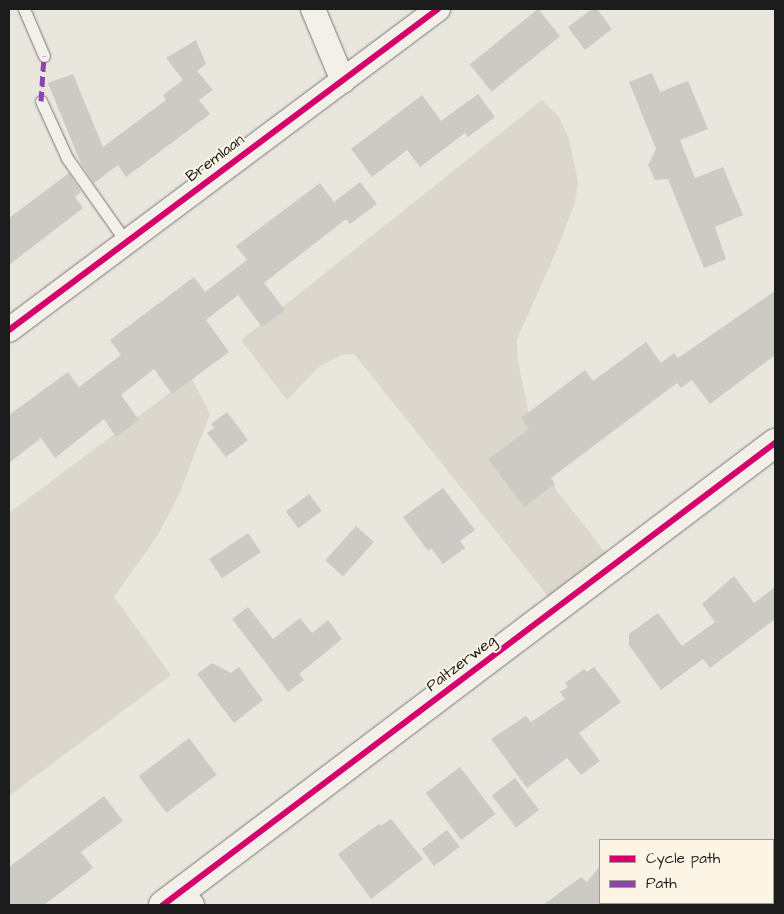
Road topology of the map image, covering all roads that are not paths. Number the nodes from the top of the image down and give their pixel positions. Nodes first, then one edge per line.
1 (24, 9) edge
2 (313, 9) edge
3 (438, 9) edge
4 (44, 56) dead end
5 (343, 81) junction
6 (41, 101) dead end
7 (126, 242) junction
8 (9, 330) edge
9 (775, 443) edge
10 (178, 901) edge

1 - 4 lane
2 - 5 street
3 - 5 street, Bremlaan
5 - 7 street, Bremlaan
6 - 7 lane
7 - 8 street, Bremlaan
9 - 10 street, Paltzerweg

